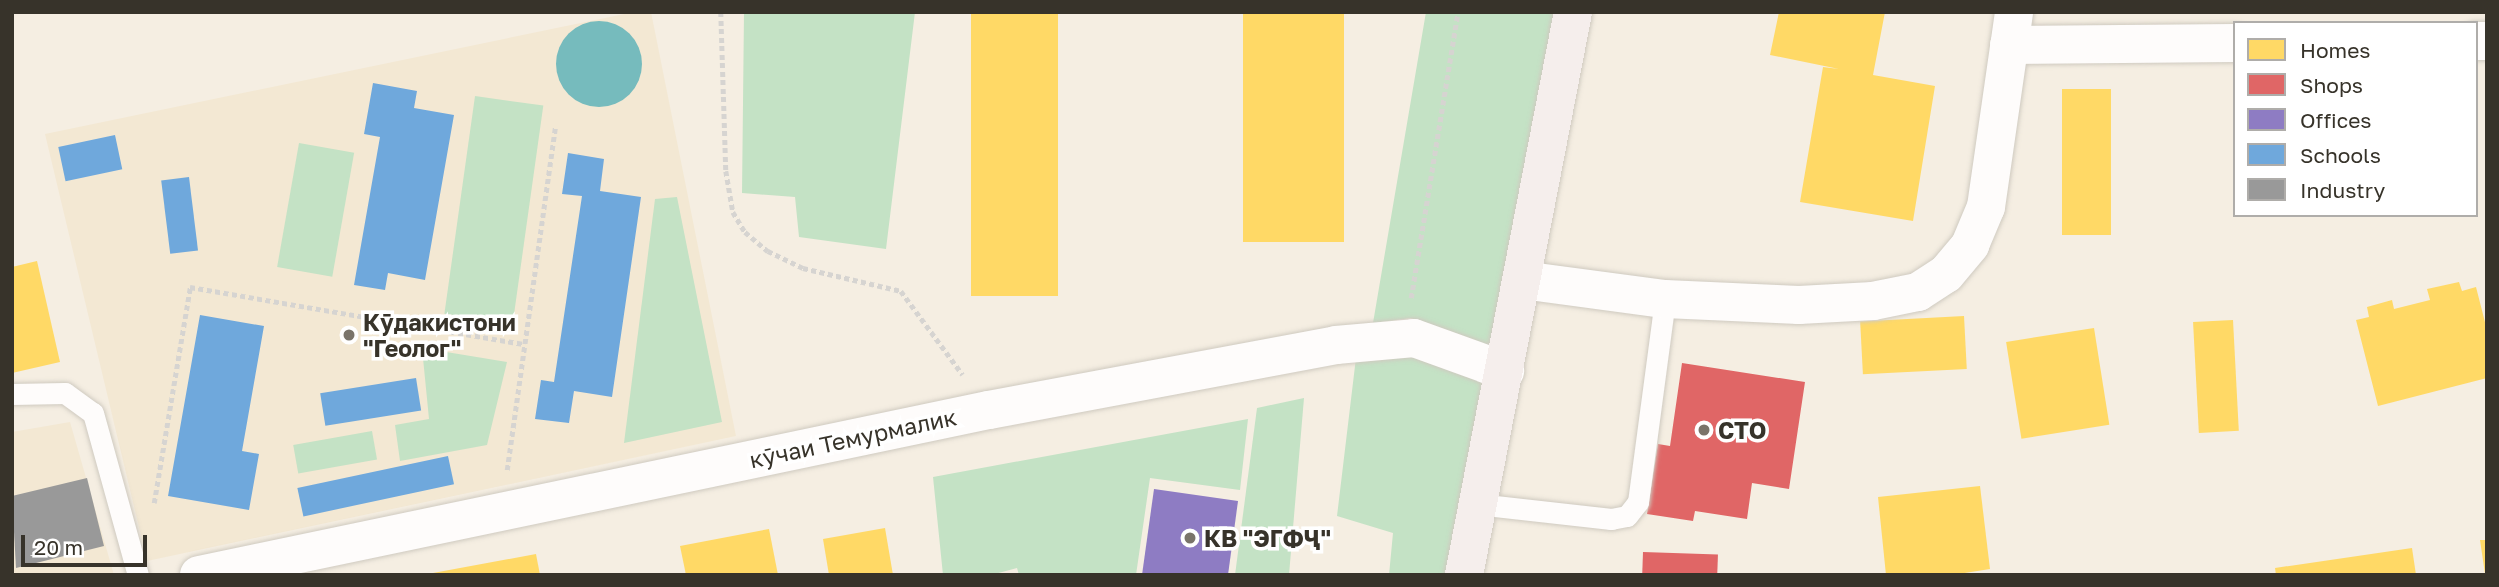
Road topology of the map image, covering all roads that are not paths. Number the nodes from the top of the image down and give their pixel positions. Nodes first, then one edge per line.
1 (1573, 12) edge
2 (2012, 28) edge
3 (2233, 43) edge
4 (1522, 280) junction
5 (1665, 299) junction
6 (1504, 371) junction
7 (12, 394) edge
8 (1477, 504) junction
9 (138, 575) edge
10 (199, 575) edge
11 (1464, 575) edge

1 - 4 highway
2 - 3 street
2 - 5 street
4 - 5 street
4 - 6 highway
5 - 8 lane
6 - 8 highway
6 - 10 street, кӯчаи Темурмалик
7 - 9 lane
8 - 11 highway

